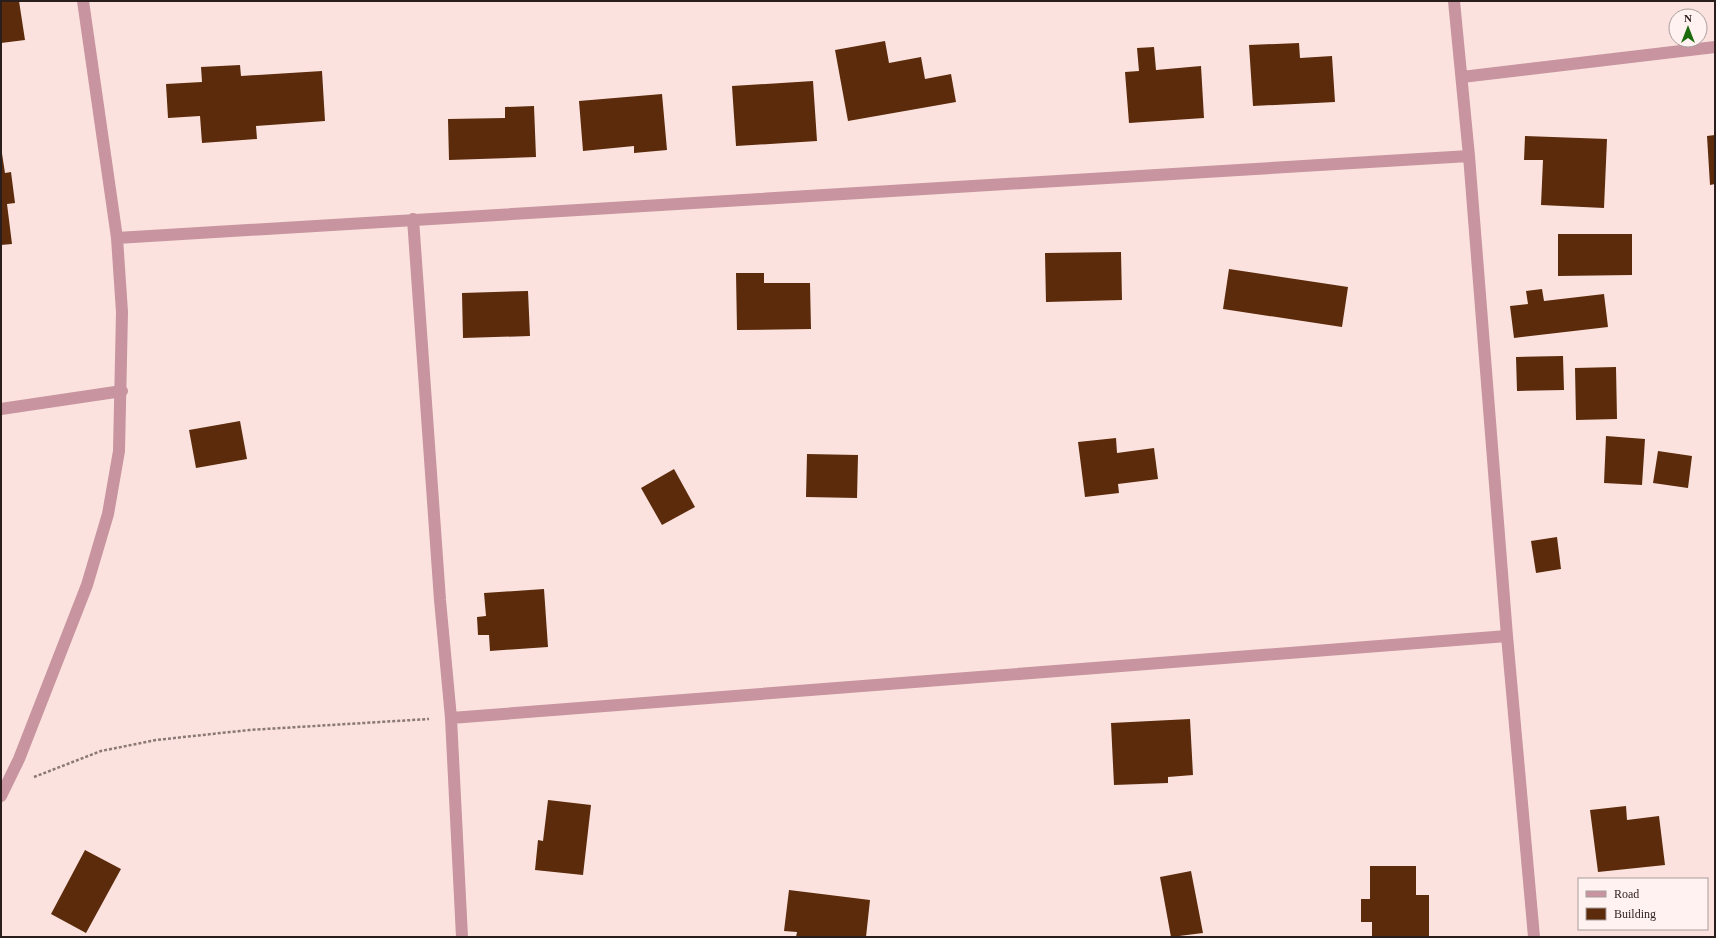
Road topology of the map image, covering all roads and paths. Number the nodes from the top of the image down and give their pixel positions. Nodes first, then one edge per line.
1 (83, 1) edge
2 (1454, 1) edge
3 (1715, 47) edge
4 (1462, 77) junction
5 (1469, 156) junction
6 (413, 220) junction
7 (117, 238) junction
8 (122, 391) junction
9 (1, 409) edge
10 (1507, 636) junction
11 (451, 718) junction
12 (3, 792) edge
13 (462, 937) edge
14 (1534, 937) edge

1 - 7 street
2 - 4 street
3 - 4 street
4 - 5 street
5 - 6 street
5 - 10 street
6 - 7 street
6 - 11 street
7 - 8 street
8 - 9 street
8 - 12 street
10 - 11 street
10 - 14 street
11 - 12 path
11 - 13 street

